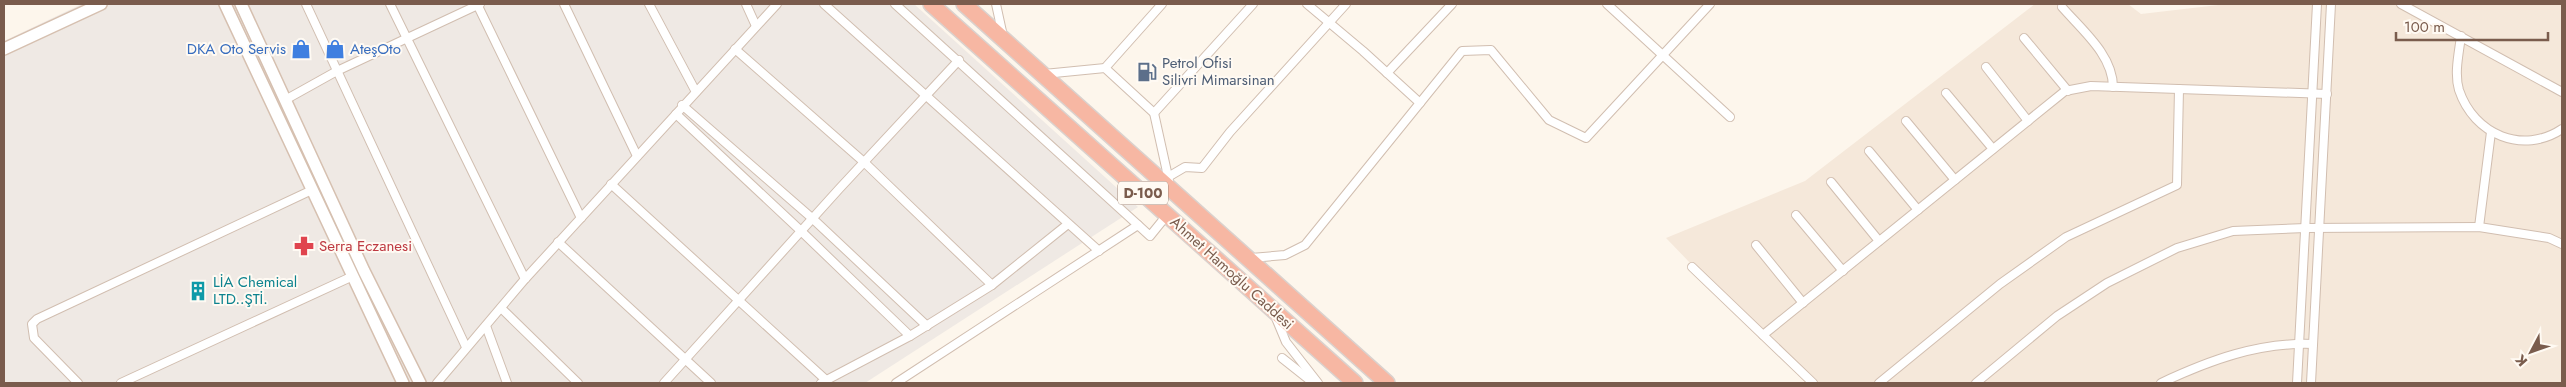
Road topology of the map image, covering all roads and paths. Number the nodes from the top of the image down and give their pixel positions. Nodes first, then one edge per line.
1 (101, 4) edge
2 (224, 4) edge
3 (241, 4) edge
4 (306, 4) edge
5 (390, 4) edge
6 (478, 4) edge
7 (564, 4) edge
8 (649, 4) edge
9 (746, 4) edge
10 (777, 4) edge
11 (824, 4) edge
12 (896, 4) edge
13 (931, 4) edge
14 (964, 4) edge
15 (996, 4) edge
16 (1162, 4) edge
17 (1253, 4) edge
18 (1307, 4) edge
19 (1346, 4) edge
20 (1452, 4) edge
21 (1607, 4) edge
22 (1710, 4) edge
23 (2317, 4) edge
24 (2331, 4) edge
25 (2401, 4) edge
26 (2062, 7) dead end
27 (1329, 22) junction
28 (756, 26) junction
29 (2461, 36) junction
30 (407, 38) junction
31 (2024, 38) dead end
32 (1004, 40) junction
33 (4, 49) edge
34 (735, 49) junction
35 (1662, 55) junction
36 (959, 60) junction
37 (1986, 67) dead end
38 (1105, 68) junction
39 (338, 71) junction
40 (1387, 72) junction
41 (1044, 74) junction
42 (2113, 87) junction
43 (2180, 89) junction
44 (2068, 91) junction
45 (696, 92) junction
46 (2562, 92) edge
47 (1946, 93) dead end
48 (2314, 94) junction
49 (2327, 94) junction
50 (926, 96) junction
51 (285, 100) junction
52 (1420, 103) junction
53 (682, 105) junction
54 (273, 106) junction
55 (1154, 113) junction
56 (676, 114) junction
57 (1730, 117) dead end
58 (1906, 121) dead end
59 (2028, 121) junction
60 (2562, 129) edge
61 (2491, 132) junction
62 (1993, 149) junction
63 (1869, 150) dead end
64 (637, 156) junction
65 (865, 163) junction
66 (1955, 180) junction
67 (1832, 182) dead end
68 (1170, 183) junction
69 (611, 184) junction
70 (312, 190) junction
71 (1918, 210) junction
72 (1796, 214) dead end
73 (1167, 215) junction
74 (580, 218) junction
75 (813, 218) junction
76 (1068, 224) junction
77 (1138, 225) junction
78 (2320, 227) junction
79 (2479, 227) junction
80 (2306, 228) junction
81 (801, 230) junction
82 (1879, 241) junction
83 (558, 242) junction
84 (2562, 244) edge
85 (1756, 246) dead end
86 (1099, 251) junction
87 (1249, 258) junction
88 (1692, 267) dead end
89 (364, 271) junction
90 (1843, 271) junction
91 (353, 276) junction
92 (524, 278) junction
93 (992, 284) junction
94 (738, 300) junction
95 (1803, 303) junction
96 (501, 308) junction
97 (1272, 309) junction
98 (486, 326) junction
99 (927, 326) junction
100 (1763, 335) junction
101 (910, 336) junction
102 (2299, 344) junction
103 (2313, 344) junction
104 (466, 347) junction
105 (1282, 358) dead end
106 (686, 359) junction
107 (823, 382) edge
108 (78, 383) edge
109 (121, 383) edge
110 (403, 383) edge
111 (420, 383) edge
112 (437, 383) edge
113 (507, 383) edge
114 (578, 383) edge
115 (664, 383) edge
116 (711, 383) edge
117 (896, 383) edge
118 (1314, 383) edge
119 (1318, 383) edge
120 (1355, 383) edge
121 (1386, 383) edge
122 (1813, 383) edge
123 (1879, 383) edge
124 (1976, 383) edge
125 (2161, 383) edge
126 (2297, 383) edge
127 (2311, 383) edge

1 - 33 main road
2 - 54 main road
3 - 51 main road
4 - 39 street
5 - 30 street
6 - 30 street
6 - 74 street
7 - 64 street
8 - 45 street
9 - 28 street
10 - 28 street
11 - 50 street
12 - 36 street
13 - 73 highway, Ahmet Hamoğlu Caddesi / D-100
14 - 32 highway, Ahmet Hamoğlu Caddesi / D-100
15 - 32 street
16 - 38 street
17 - 55 street
18 - 27 street
19 - 27 street
20 - 40 street
21 - 35 street
22 - 35 street
23 - 48 street
24 - 49 street
25 - 29 street
26 - 42 street
27 - 40 street
27 - 68 street
28 - 34 street
29 - 46 street
29 - 61 street
30 - 39 street
30 - 92 street
31 - 44 street
32 - 41 highway, Ahmet Hamoğlu Caddesi / D-100
34 - 45 street
34 - 65 street
35 - 52 street
35 - 57 street
36 - 50 street
36 - 77 street
37 - 59 street
38 - 41 street
38 - 55 street
39 - 51 street
39 - 104 street
40 - 52 street
41 - 68 highway, Ahmet Hamoğlu Caddesi / D-100
42 - 43 street
42 - 44 street
43 - 48 street
43 - 123 street
44 - 59 street
45 - 53 street
47 - 62 street
48 - 49 street
48 - 80 street
49 - 78 street
50 - 65 street
50 - 76 street
51 - 54 main road
51 - 89 main road
52 - 87 street
53 - 56 street
53 - 75 street
54 - 70 main road
55 - 68 street
56 - 64 street
56 - 81 street
58 - 66 street
59 - 62 street
60 - 61 street
61 - 79 street
62 - 66 street
63 - 71 street
64 - 69 street
65 - 75 street
65 - 93 street
66 - 71 street
67 - 82 street
68 - 87 highway, Ahmet Hamoğlu Caddesi / D-100
69 - 74 street
69 - 94 street
70 - 91 main road
70 - 108 street
71 - 82 street
72 - 90 street
73 - 77 street
73 - 97 highway, Ahmet Hamoğlu Caddesi / D-100
74 - 83 street
75 - 81 street
75 - 99 street
76 - 86 street
76 - 93 street
77 - 86 street
78 - 79 street
78 - 80 street
78 - 103 street
79 - 84 street
80 - 102 street
80 - 124 street
81 - 94 street
81 - 101 street
82 - 90 street
83 - 92 street
83 - 106 street
85 - 95 street
86 - 117 street
87 - 121 highway, Ahmet Hamoğlu Caddesi / D-100
88 - 100 street
89 - 91 main road
89 - 111 main road
90 - 95 street
91 - 109 street
91 - 110 main road
92 - 96 street
93 - 99 street
94 - 106 street
94 - 107 street
95 - 100 street
96 - 98 street
96 - 114 street
97 - 119 street
97 - 120 highway, Ahmet Hamoğlu Caddesi / D-100
98 - 104 street
98 - 113 street
99 - 101 street
100 - 122 street
101 - 107 street
102 - 103 street
102 - 125 street
102 - 126 street
103 - 127 street
104 - 112 street
105 - 118 street
106 - 115 street
106 - 116 street

